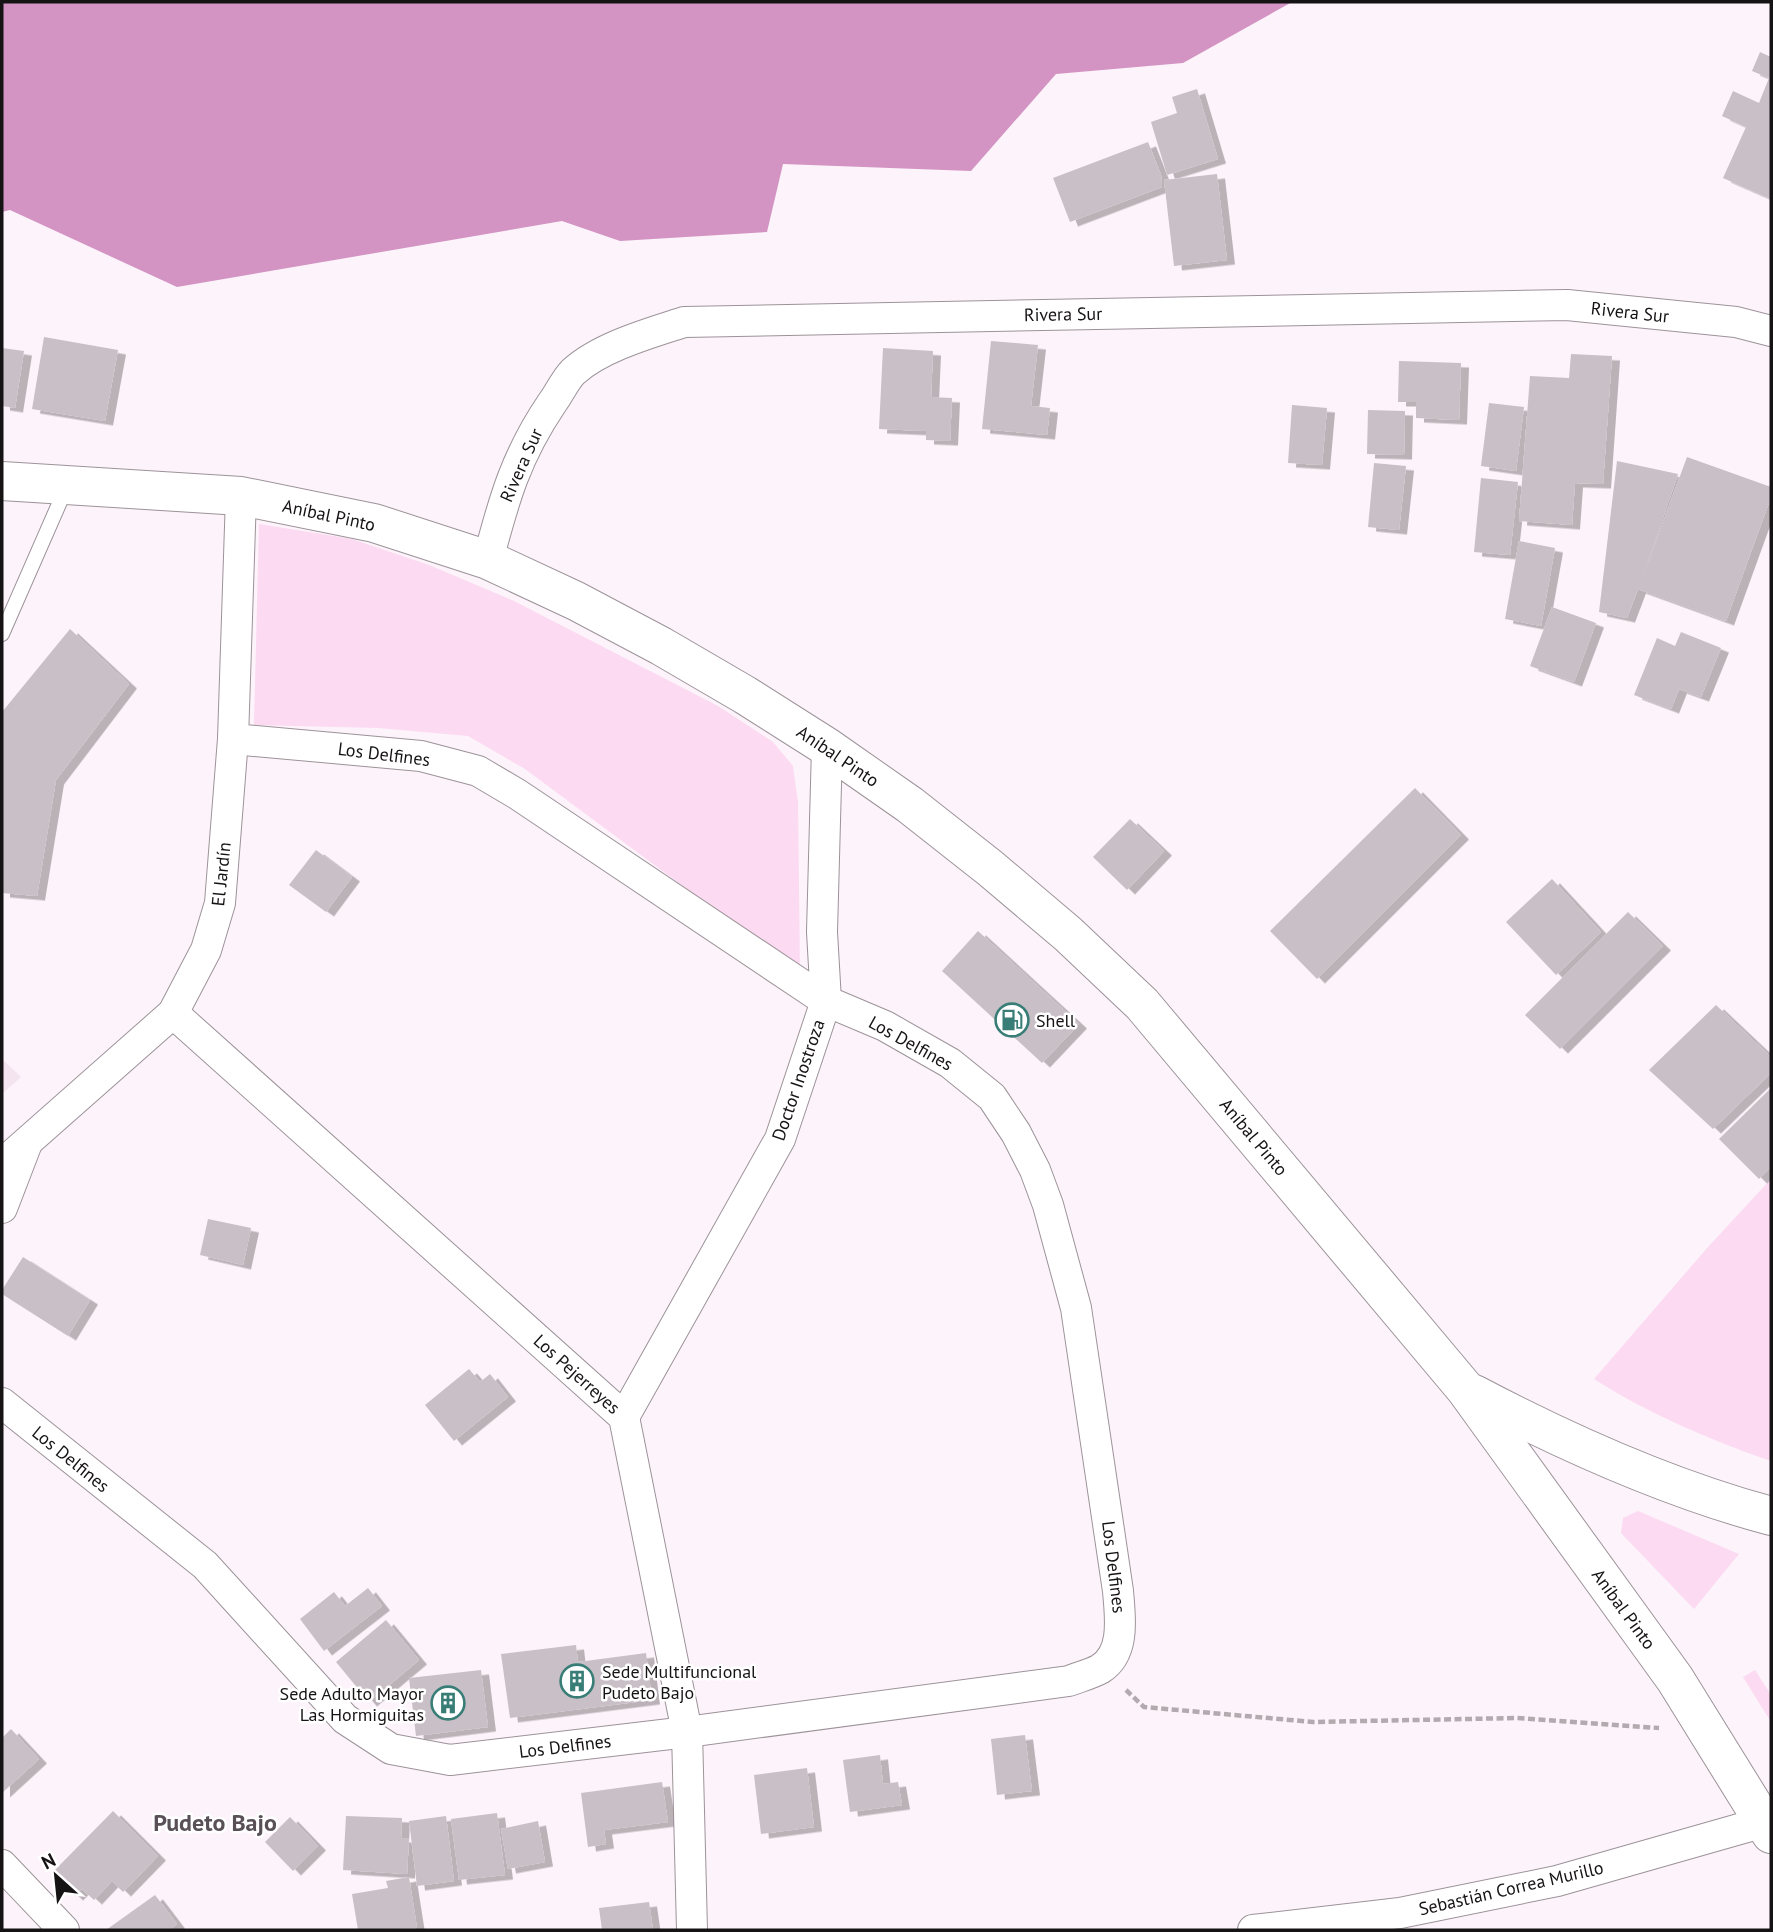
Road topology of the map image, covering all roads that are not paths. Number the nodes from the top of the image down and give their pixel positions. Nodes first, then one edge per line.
1 (1771, 331) edge
2 (2, 481) edge
3 (67, 485) junction
4 (241, 496) junction
5 (488, 560) junction
6 (18, 596) junction
7 (2, 602) edge
8 (2, 634) edge
9 (233, 739) junction
10 (827, 747) junction
11 (826, 1001) junction
12 (173, 1013) junction
13 (28, 1140) junction
14 (2, 1164) edge
15 (2, 1208) edge
16 (1466, 1390) junction
17 (2, 1403) edge
18 (624, 1417) junction
19 (1771, 1516) edge
20 (687, 1732) junction
21 (1768, 1828) edge
22 (2, 1865) edge
23 (1399, 1922) edge
24 (64, 1930) edge
25 (692, 1930) edge
26 (1254, 1930) edge

1 - 5 street, Rivera Sur
2 - 3 main road, Aníbal Pinto
3 - 4 main road, Aníbal Pinto
3 - 6 lane
4 - 5 main road, Aníbal Pinto
4 - 9 street, El Jardín
5 - 10 main road, Aníbal Pinto
6 - 7 lane
6 - 8 lane
9 - 11 street, Los Delfines
9 - 12 street, El Jardín
10 - 11 street, Doctor Inostroza
10 - 16 main road, Aníbal Pinto
11 - 18 street, Doctor Inostroza
11 - 20 street, Los Delfines
12 - 13 street, El Jardín
12 - 18 street, Los Pejerreyes
13 - 14 street, El Jardín
13 - 15 street
16 - 19 main road, Aníbal Pinto
16 - 21 main road, Aníbal Pinto
17 - 20 street, Los Delfines
18 - 20 street, Los Pejerreyes
20 - 25 street, Los Pejerreyes
21 - 23 street, Sebastián Correa Murillo
22 - 24 street
23 - 26 street, Sebastián Correa Murillo

